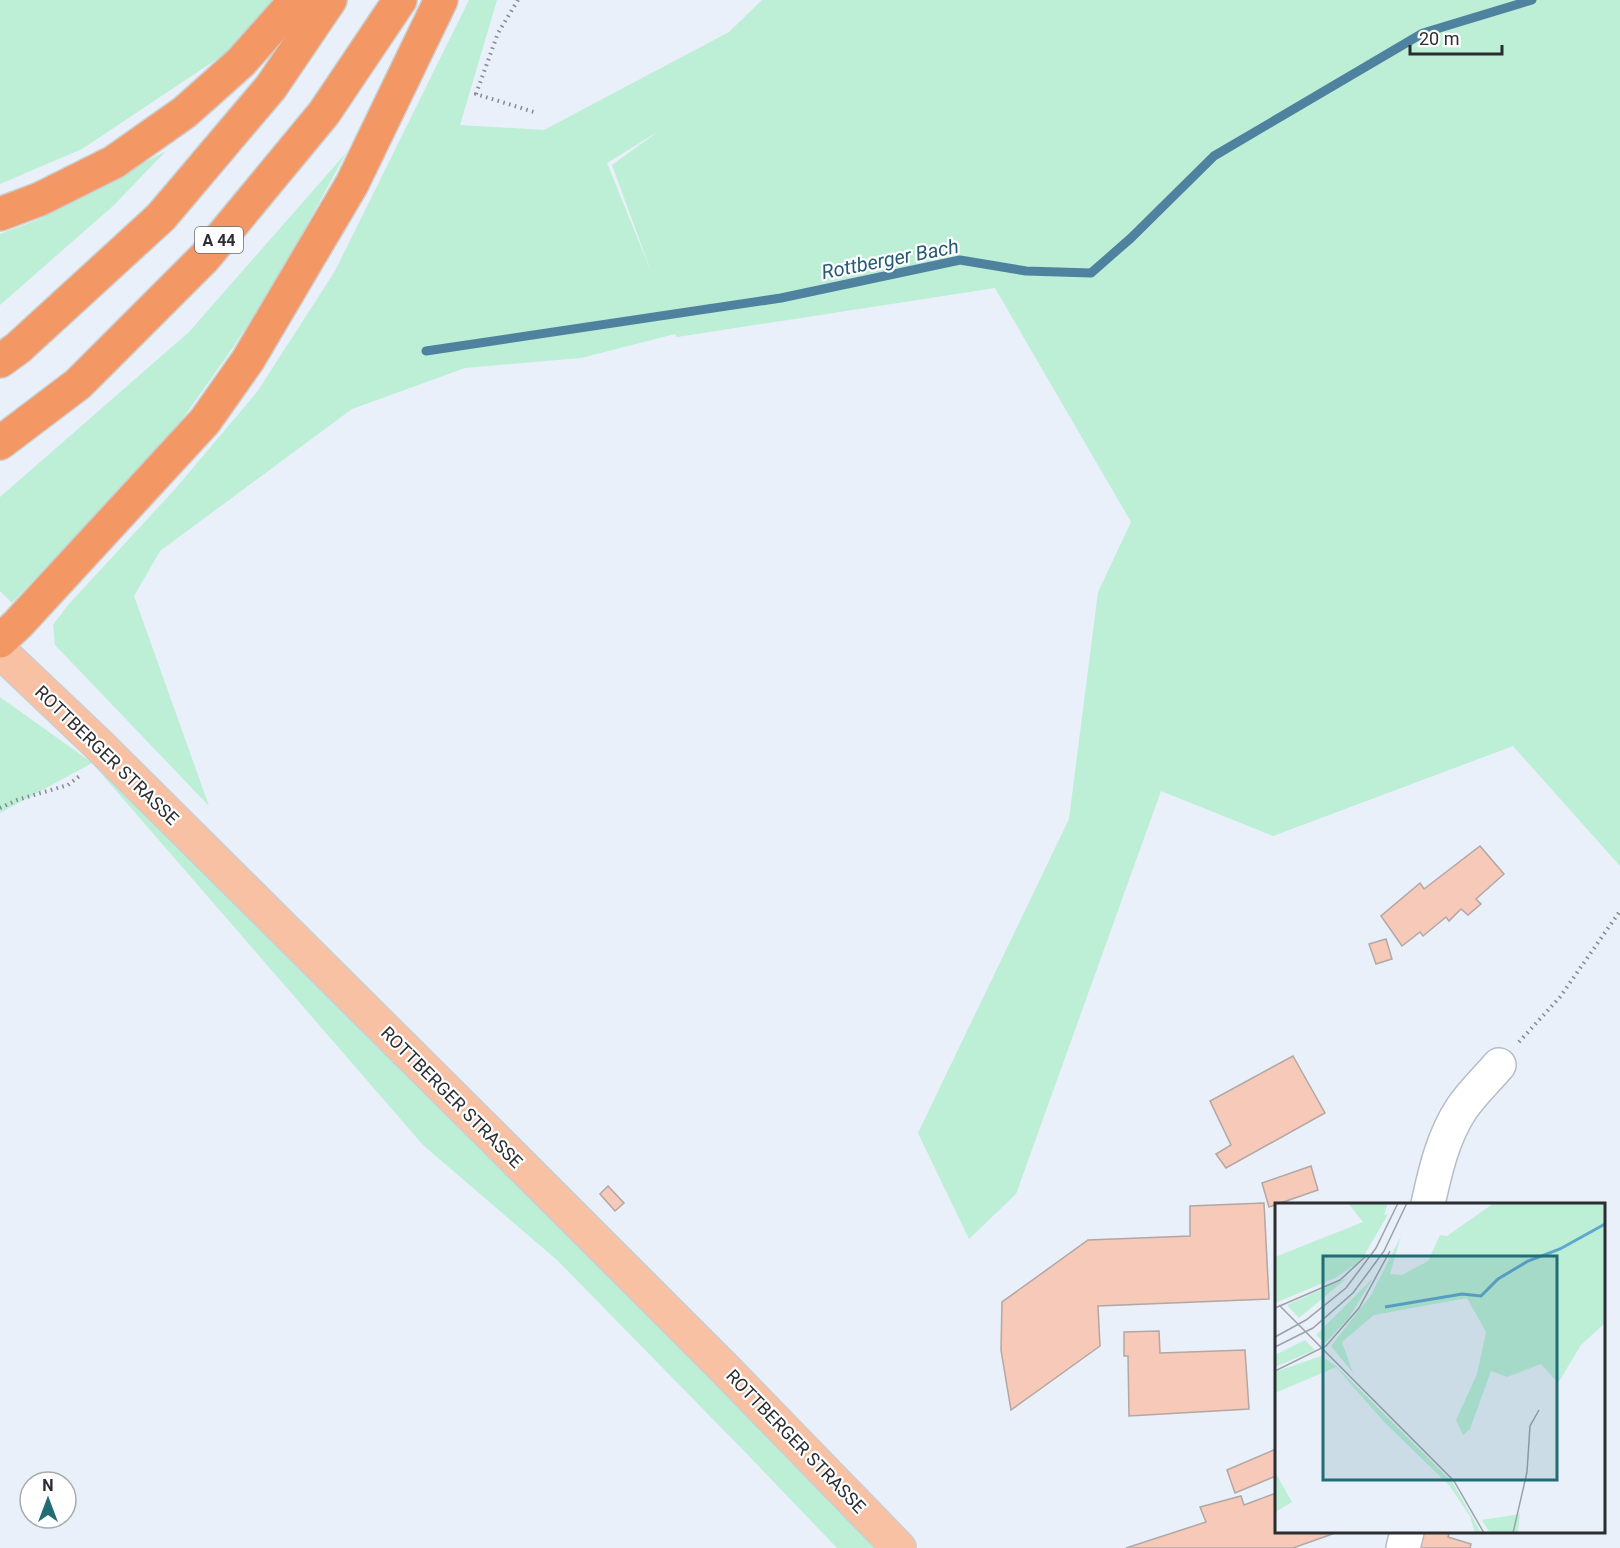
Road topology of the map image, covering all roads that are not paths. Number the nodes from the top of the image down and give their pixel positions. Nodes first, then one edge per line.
1 (296, 0) edge
2 (330, 0) edge
3 (399, 0) edge
4 (441, 0) edge
5 (0, 214) edge
6 (0, 361) edge
7 (0, 443) edge
8 (0, 641) edge
9 (0, 651) edge
10 (1498, 1065) road end
11 (1428, 1203) edge
12 (1407, 1533) edge
13 (899, 1548) edge
14 (1403, 1548) edge

1 - 5 highway
2 - 6 highway
3 - 7 highway, A 44
4 - 8 highway
9 - 13 main road, ROTTBERGER STRASSE
10 - 11 street
12 - 14 street

